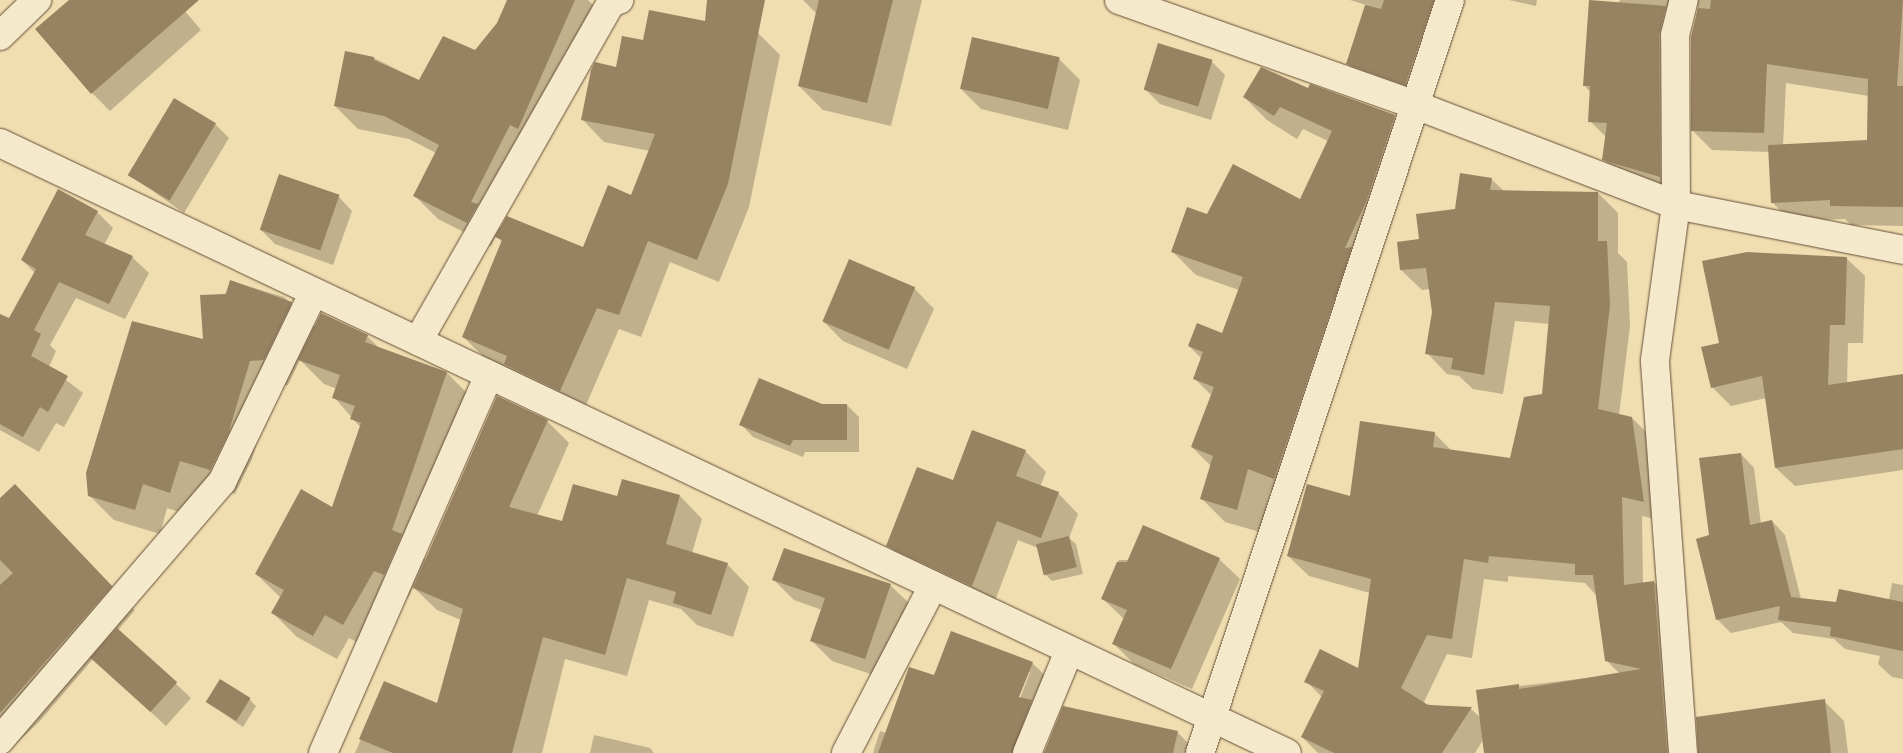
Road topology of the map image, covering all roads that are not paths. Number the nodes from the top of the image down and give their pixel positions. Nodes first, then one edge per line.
1 (37, 0) edge
2 (619, 0) edge
3 (1119, 0) edge
4 (1450, 0) edge
5 (1684, 0) edge
6 (0, 36) edge
7 (1418, 106) junction
8 (0, 143) edge
9 (1676, 205) junction
10 (1903, 250) edge
11 (314, 292) junction
12 (418, 341) junction
13 (489, 375) junction
14 (934, 586) junction
15 (1069, 651) junction
16 (1209, 717) junction
17 (0, 740) edge
18 (323, 753) edge
19 (846, 753) edge
20 (1027, 753) edge
21 (1200, 753) edge
22 (1287, 753) edge
23 (1683, 753) edge

1 - 6 street
2 - 12 street
3 - 7 street
4 - 7 street
5 - 9 street
7 - 9 street
7 - 16 street
8 - 11 street
9 - 10 street
9 - 23 street
11 - 12 street
11 - 17 street
12 - 13 street
13 - 14 street
13 - 18 street
14 - 15 street
14 - 19 street
15 - 16 street
15 - 20 street
16 - 21 street
16 - 22 street

